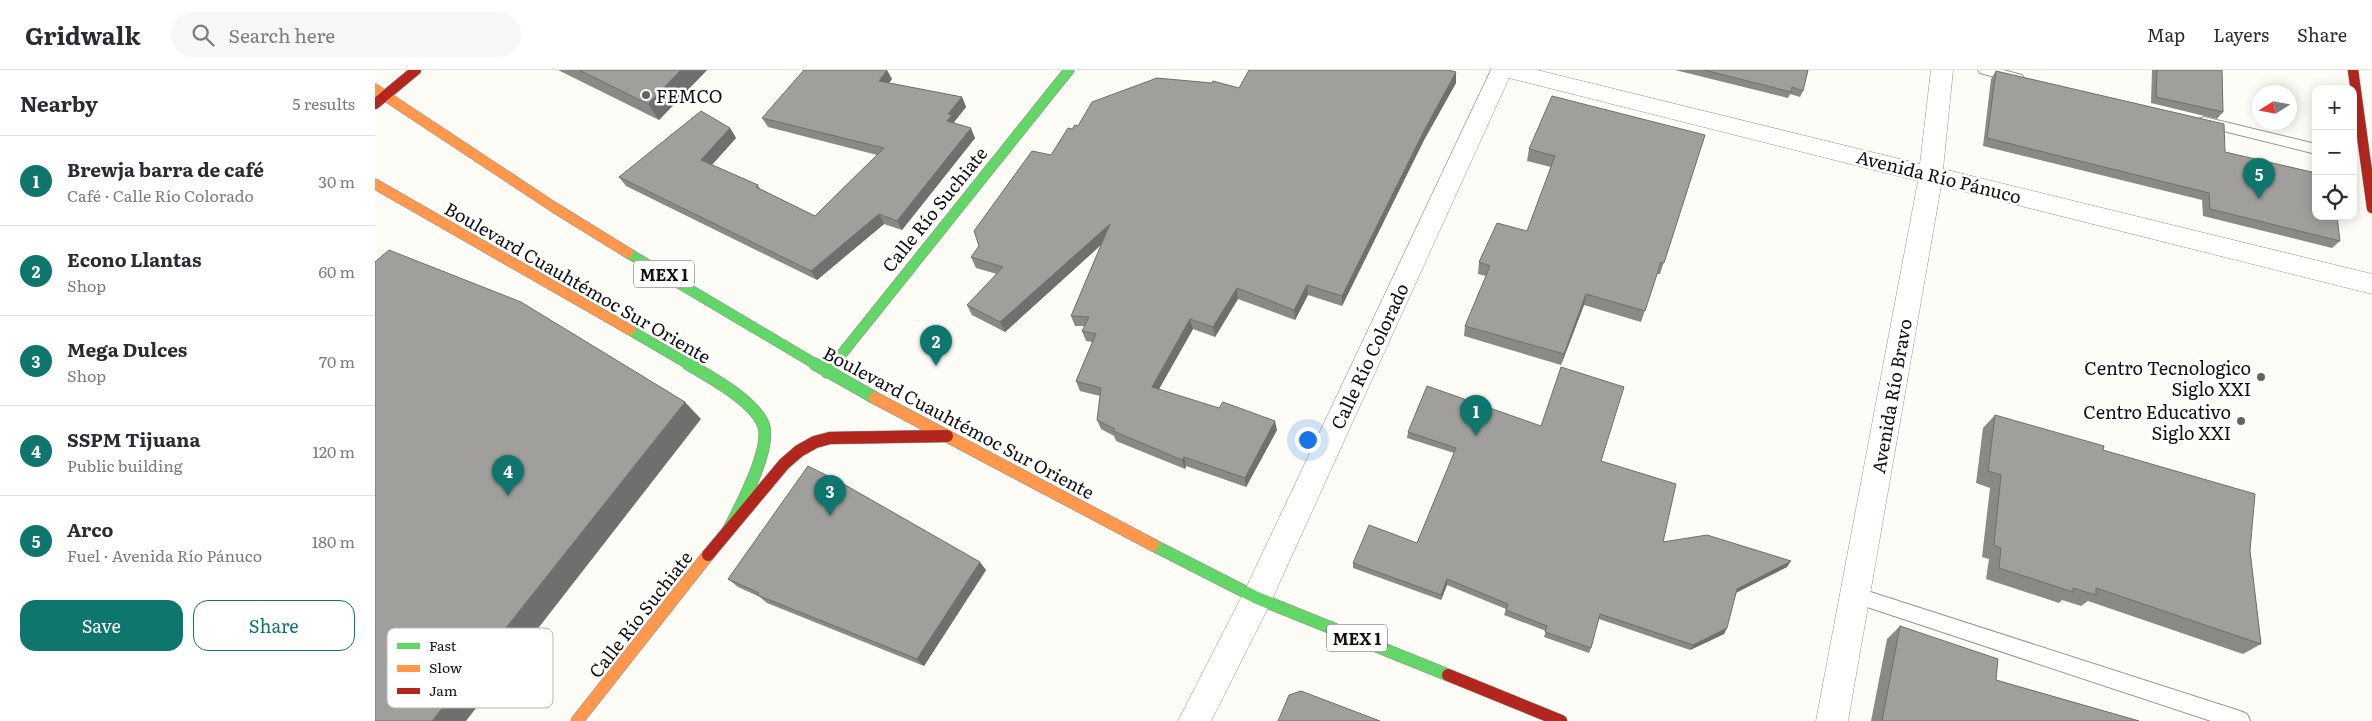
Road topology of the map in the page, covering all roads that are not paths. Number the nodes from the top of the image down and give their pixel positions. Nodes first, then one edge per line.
1 (416, 70) edge
2 (1069, 70) edge
3 (1501, 70) edge
4 (1506, 70) edge
5 (1942, 70) edge
6 (1985, 70) edge
7 (2353, 70) edge
8 (2028, 80) edge
9 (380, 92) edge
10 (375, 104) edge
11 (2186, 118) edge
12 (2312, 148) edge
13 (2360, 159) edge
14 (1931, 174) junction
15 (375, 184) edge
16 (2372, 208) edge
17 (2372, 284) edge
18 (827, 372) junction
19 (951, 436) junction
20 (729, 529) junction
21 (1855, 595) junction
22 (1257, 598) junction
23 (577, 721) edge
24 (1195, 721) edge
25 (1561, 721) edge
26 (1832, 721) edge
27 (2240, 721) edge

1 - 9 main road
2 - 18 main road, Calle Río Suchiate
3 - 22 street, Calle Río Colorado
4 - 14 street, Avenida Río Pánuco
5 - 14 street, Avenida Río Bravo
6 - 8 lane
7 - 13 main road
9 - 10 main road
9 - 18 main road, Boulevard Cuauhtémoc Sur Oriente / MEX 1
11 - 12 lane
13 - 16 main road
14 - 17 street, Avenida Río Pánuco
14 - 21 street, Avenida Río Bravo
15 - 20 main road, Boulevard Cuauhtémoc Sur Oriente
18 - 19 main road, Boulevard Cuauhtémoc Sur Oriente / MEX 1
19 - 20 main road
19 - 22 main road, Boulevard Cuauhtémoc Sur Oriente / MEX 1
20 - 23 main road, Calle Río Suchiate
21 - 26 street, Avenida Río Bravo
21 - 27 lane
22 - 24 street, Calle Río Colorado
22 - 25 main road, Boulevard Cuauhtémoc Sur Oriente / MEX 1

